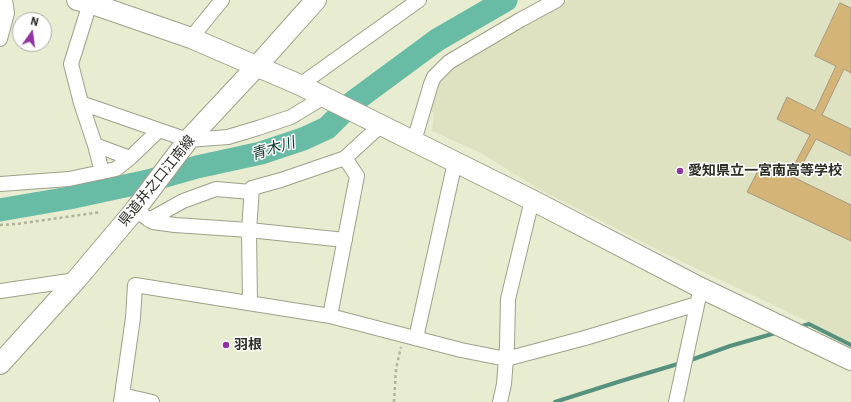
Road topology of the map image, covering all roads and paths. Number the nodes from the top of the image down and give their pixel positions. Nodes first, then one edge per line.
1 (5, 0) edge
2 (222, 0) edge
3 (316, 0) edge
4 (419, 0) edge
5 (557, 0) edge
6 (86, 1) edge
7 (191, 38) junction
8 (0, 39) edge
9 (257, 66) junction
10 (300, 85) junction
11 (324, 97) junction
12 (81, 102) junction
13 (381, 124) junction
14 (159, 130) junction
15 (188, 141) junction
16 (414, 141) junction
17 (95, 144) junction
18 (130, 158) junction
19 (345, 158) junction
20 (455, 162) junction
21 (102, 172) junction
22 (0, 184) edge
23 (251, 192) junction
24 (532, 200) junction
25 (101, 212) dead end
26 (142, 215) junction
27 (0, 224) edge
28 (249, 230) junction
29 (345, 240) junction
30 (76, 280) junction
31 (0, 291) edge
32 (699, 296) junction
33 (250, 303) junction
34 (330, 316) junction
35 (410, 337) junction
36 (506, 359) junction
37 (851, 360) edge
38 (0, 364) edge
39 (121, 399) edge
40 (152, 402) edge
41 (394, 402) edge
42 (500, 402) edge
43 (676, 402) edge

1 - 8 street
2 - 7 street
3 - 9 street, 県道井之口江南線
4 - 10 street
5 - 16 street
6 - 7 street
6 - 12 street
7 - 9 street
9 - 10 street
9 - 15 street, 県道井之口江南線
10 - 11 street
11 - 13 street
11 - 15 street
12 - 14 street
12 - 17 street
13 - 16 street
13 - 19 street
14 - 15 street
14 - 18 street
15 - 26 street, 県道井之口江南線
16 - 20 street
17 - 18 street
17 - 21 street
18 - 21 street
19 - 23 street
19 - 29 street
20 - 24 street
20 - 35 street
21 - 22 street
23 - 26 street
23 - 28 street
24 - 32 street
24 - 36 street
25 - 27 path
26 - 28 street
26 - 30 street, 県道井之口江南線
28 - 29 street
28 - 33 street
29 - 34 street
30 - 31 street
30 - 38 street, 県道井之口江南線
32 - 36 street
32 - 37 street
32 - 43 street
33 - 34 street
33 - 39 street
34 - 35 street
35 - 36 street
35 - 41 path
36 - 42 street
39 - 40 street

